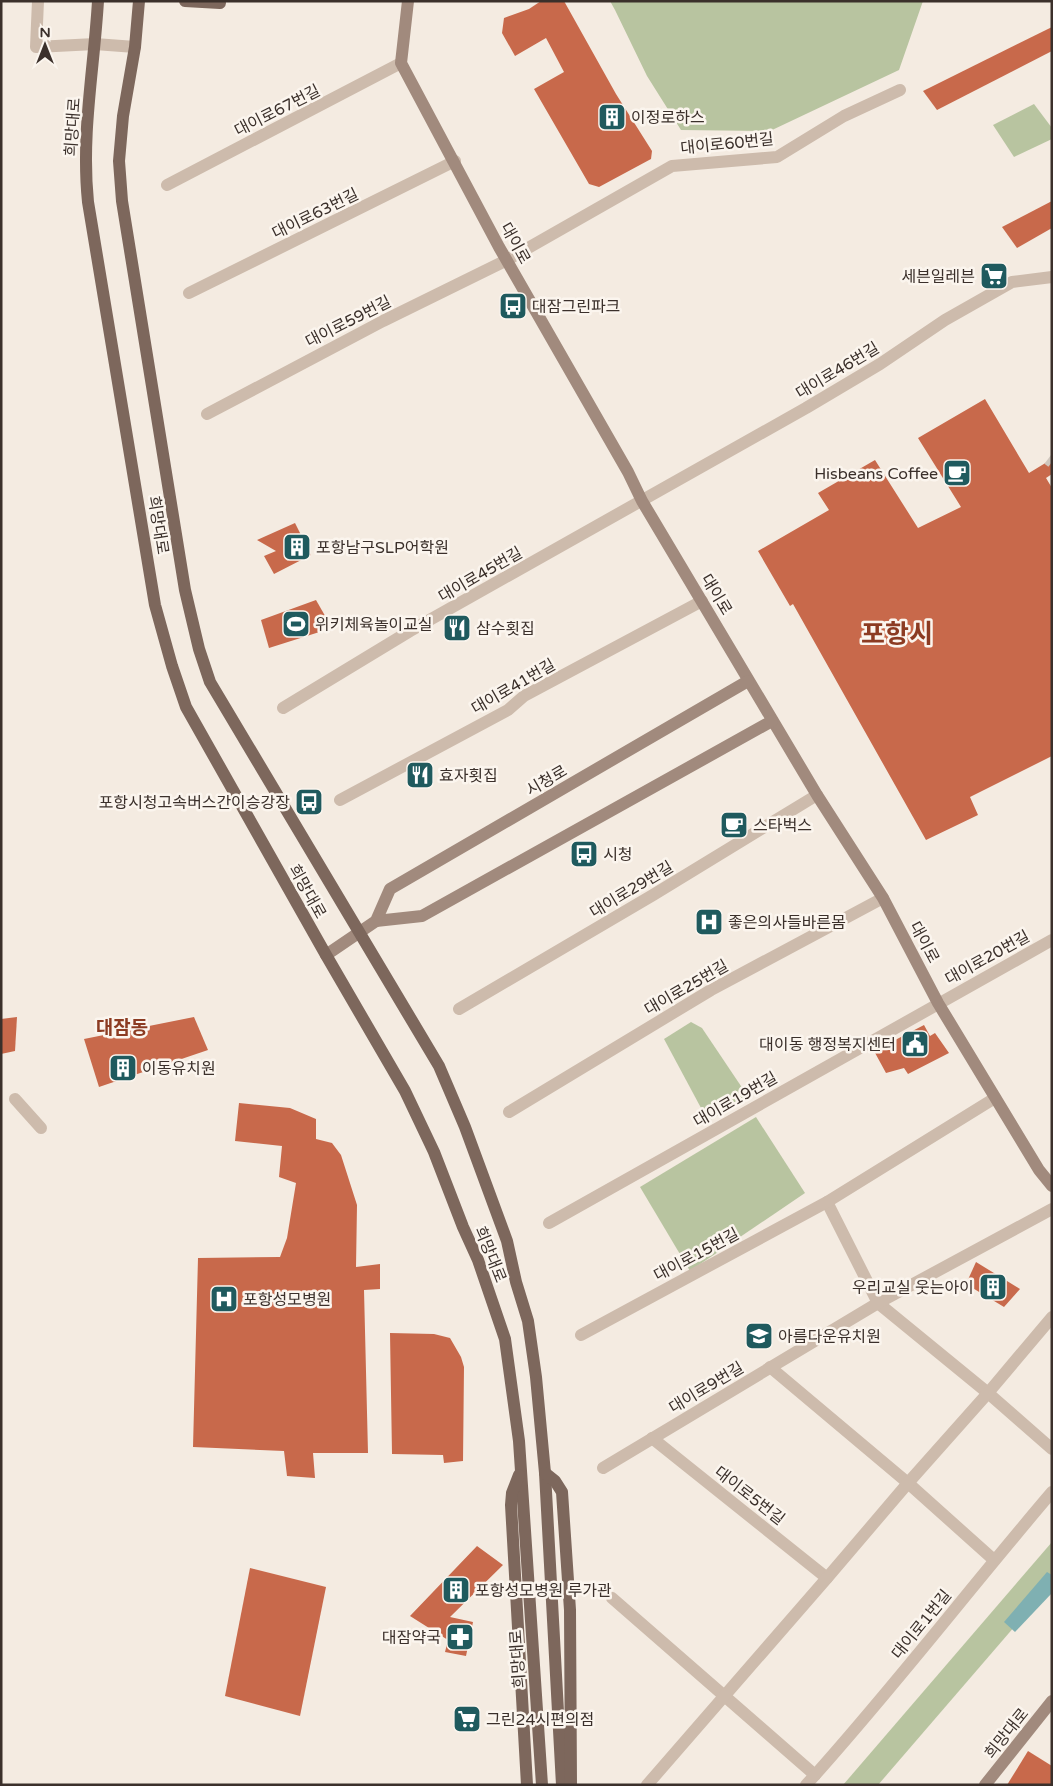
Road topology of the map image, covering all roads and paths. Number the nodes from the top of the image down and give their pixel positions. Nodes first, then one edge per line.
1 (38, 1) edge
2 (98, 1) edge
3 (139, 1) edge
4 (185, 1) edge
5 (408, 1) edge
6 (220, 4) dead end
7 (95, 44) junction
8 (135, 47) junction
9 (401, 64) junction
10 (900, 90) dead end
11 (455, 161) junction
12 (167, 185) dead end
13 (507, 260) junction
14 (1052, 277) edge
15 (189, 294) dead end
16 (207, 414) dead end
17 (642, 501) junction
18 (702, 601) junction
19 (748, 681) junction
20 (283, 708) dead end
21 (772, 721) junction
22 (817, 795) junction
23 (340, 800) dead end
24 (883, 898) junction
25 (376, 921) junction
26 (358, 933) junction
27 (1052, 940) edge
28 (326, 955) junction
29 (938, 1003) junction
30 (459, 1009) dead end
31 (995, 1098) junction
32 (15, 1099) dead end
33 (509, 1112) dead end
34 (41, 1128) dead end
35 (1052, 1186) edge
36 (827, 1202) junction
37 (1052, 1209) edge
38 (549, 1223) dead end
39 (878, 1304) junction
40 (1052, 1317) edge
41 (581, 1335) dead end
42 (770, 1367) junction
43 (988, 1393) junction
44 (652, 1438) junction
45 (1052, 1449) edge
46 (602, 1468) dead end
47 (520, 1473) junction
48 (545, 1473) junction
49 (908, 1483) junction
50 (1052, 1492) edge
51 (994, 1560) junction
52 (827, 1578) junction
53 (612, 1598) dead end
54 (725, 1696) junction
55 (1052, 1701) edge
56 (815, 1774) junction
57 (527, 1785) edge
58 (542, 1785) edge
59 (562, 1785) edge
60 (571, 1785) edge
61 (647, 1785) edge
62 (806, 1785) edge
63 (985, 1785) edge

1 - 7 street
2 - 7 main road, 희망대로
3 - 8 main road, 희망대로
4 - 6 main road
5 - 9 street
7 - 8 street
7 - 28 main road, 희망대로
8 - 26 main road, 희망대로
9 - 11 street, 대이로
9 - 12 street, 대이로67번길
10 - 13 street, 대이로60번길
11 - 13 street, 대이로
11 - 15 street, 대이로63번길
13 - 16 street, 대이로59번길
13 - 17 street, 대이로
14 - 17 street, 대이로46번길
17 - 18 street, 대이로
17 - 20 street, 대이로45번길
18 - 19 street, 대이로
18 - 23 street, 대이로41번길
19 - 21 street, 대이로
19 - 25 street, 시청로
21 - 22 street, 대이로
21 - 25 street
22 - 24 street, 대이로
22 - 30 street, 대이로29번길
24 - 29 street, 대이로
24 - 33 street, 대이로25번길
25 - 26 street
26 - 28 street
26 - 48 main road, 희망대로
27 - 29 street, 대이로20번길
28 - 47 main road, 희망대로
29 - 31 street, 대이로
29 - 38 street, 대이로19번길
31 - 35 street, 대이로
31 - 36 street, 대이로15번길
32 - 34 street
36 - 39 street
36 - 41 street, 대이로15번길
37 - 39 street, 대이로9번길
39 - 42 street, 대이로9번길
39 - 43 street
40 - 43 street
42 - 44 street, 대이로9번길
42 - 49 street
43 - 45 street
43 - 49 street
44 - 46 street, 대이로9번길
44 - 52 street, 대이로5번길
47 - 57 main road
47 - 58 main road, 희망대로
48 - 59 main road, 희망대로
48 - 60 main road
49 - 51 street
49 - 52 street
50 - 51 street, 대이로1번길
51 - 56 street, 대이로1번길
52 - 54 street
53 - 54 street
54 - 56 street
54 - 61 street
55 - 63 street, 희망대로
56 - 62 street, 대이로1번길

